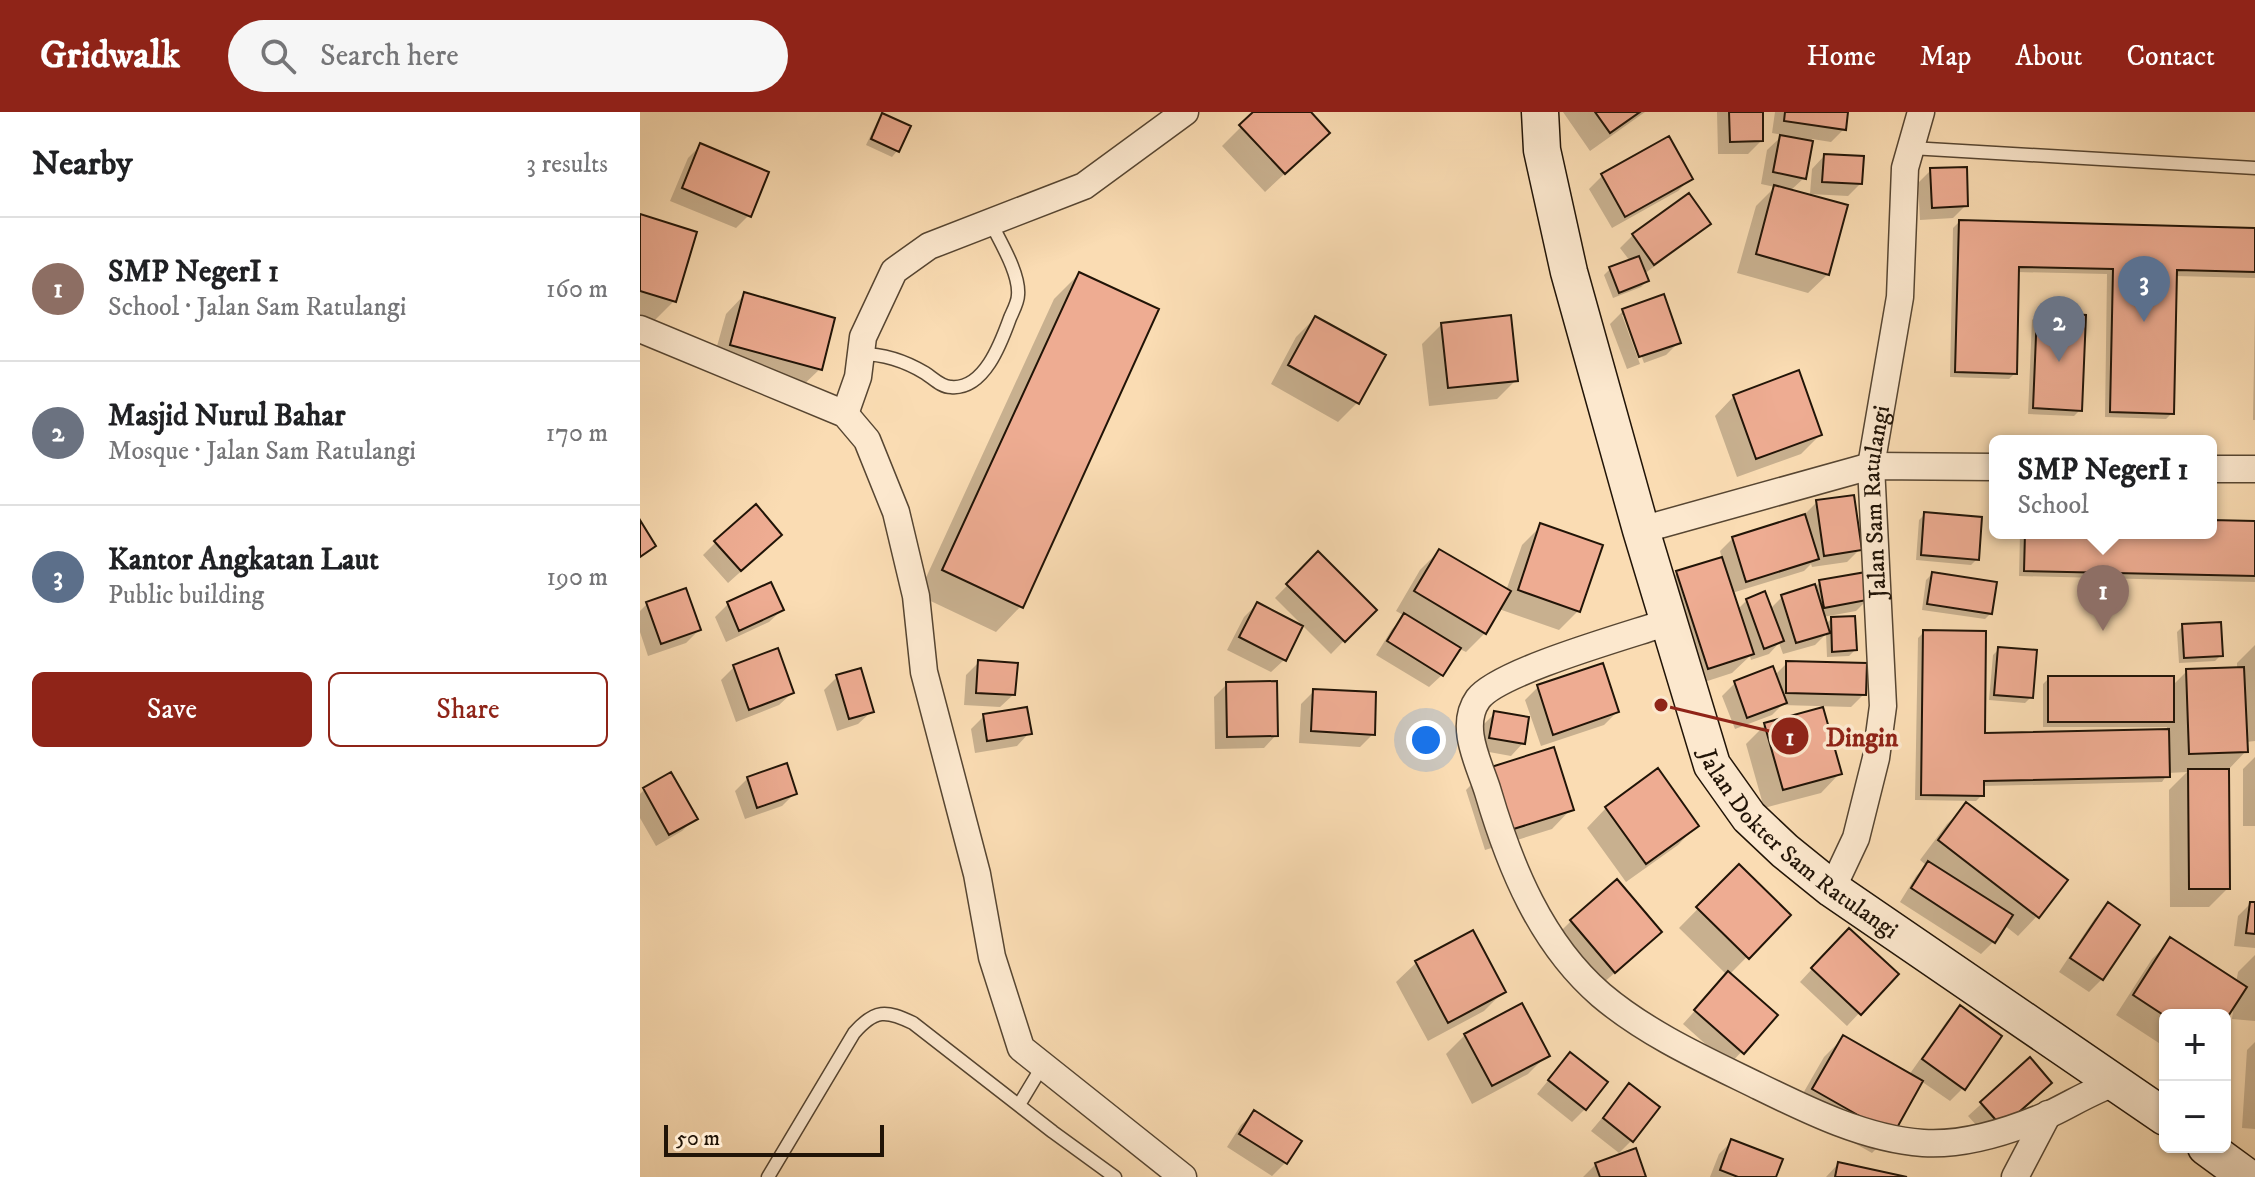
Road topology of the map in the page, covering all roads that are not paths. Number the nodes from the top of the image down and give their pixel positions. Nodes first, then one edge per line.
1 (1185, 112) edge
2 (1540, 112) edge
3 (1921, 112) edge
4 (1911, 148) junction
5 (2255, 168) edge
6 (990, 221) junction
7 (640, 329) edge
8 (861, 354) junction
9 (845, 414) junction
10 (1871, 466) junction
11 (1989, 467) edge
12 (2217, 469) edge
13 (2255, 469) edge
14 (1641, 530) junction
15 (1668, 622) junction
16 (1832, 889) junction
17 (1043, 1065) junction
18 (2118, 1082) junction
19 (1019, 1105) junction
20 (2159, 1113) edge
21 (2048, 1114) junction
22 (2214, 1153) edge
23 (768, 1177) edge
24 (1115, 1177) edge
25 (1183, 1177) edge
26 (2015, 1177) edge
27 (2247, 1177) edge

1 - 6 street
2 - 14 street, Jalan Dokter Sam Ratulangi
3 - 4 street, Jalan Sam Ratulangi
4 - 5 lane
4 - 10 street, Jalan Sam Ratulangi
6 - 8 street
6 - 8 lane
7 - 9 street
8 - 9 street
9 - 17 street
10 - 11 street
10 - 14 street
10 - 16 street, Jalan Sam Ratulangi
12 - 13 street
14 - 15 street, Jalan Dokter Sam Ratulangi
15 - 16 street, Jalan Dokter Sam Ratulangi
15 - 21 street
16 - 18 street, Jalan Dokter Sam Ratulangi
17 - 19 lane
17 - 25 street
18 - 20 street, Jalan Dokter Sam Ratulangi
18 - 21 street
19 - 23 lane
19 - 24 lane
21 - 26 street
22 - 27 street

